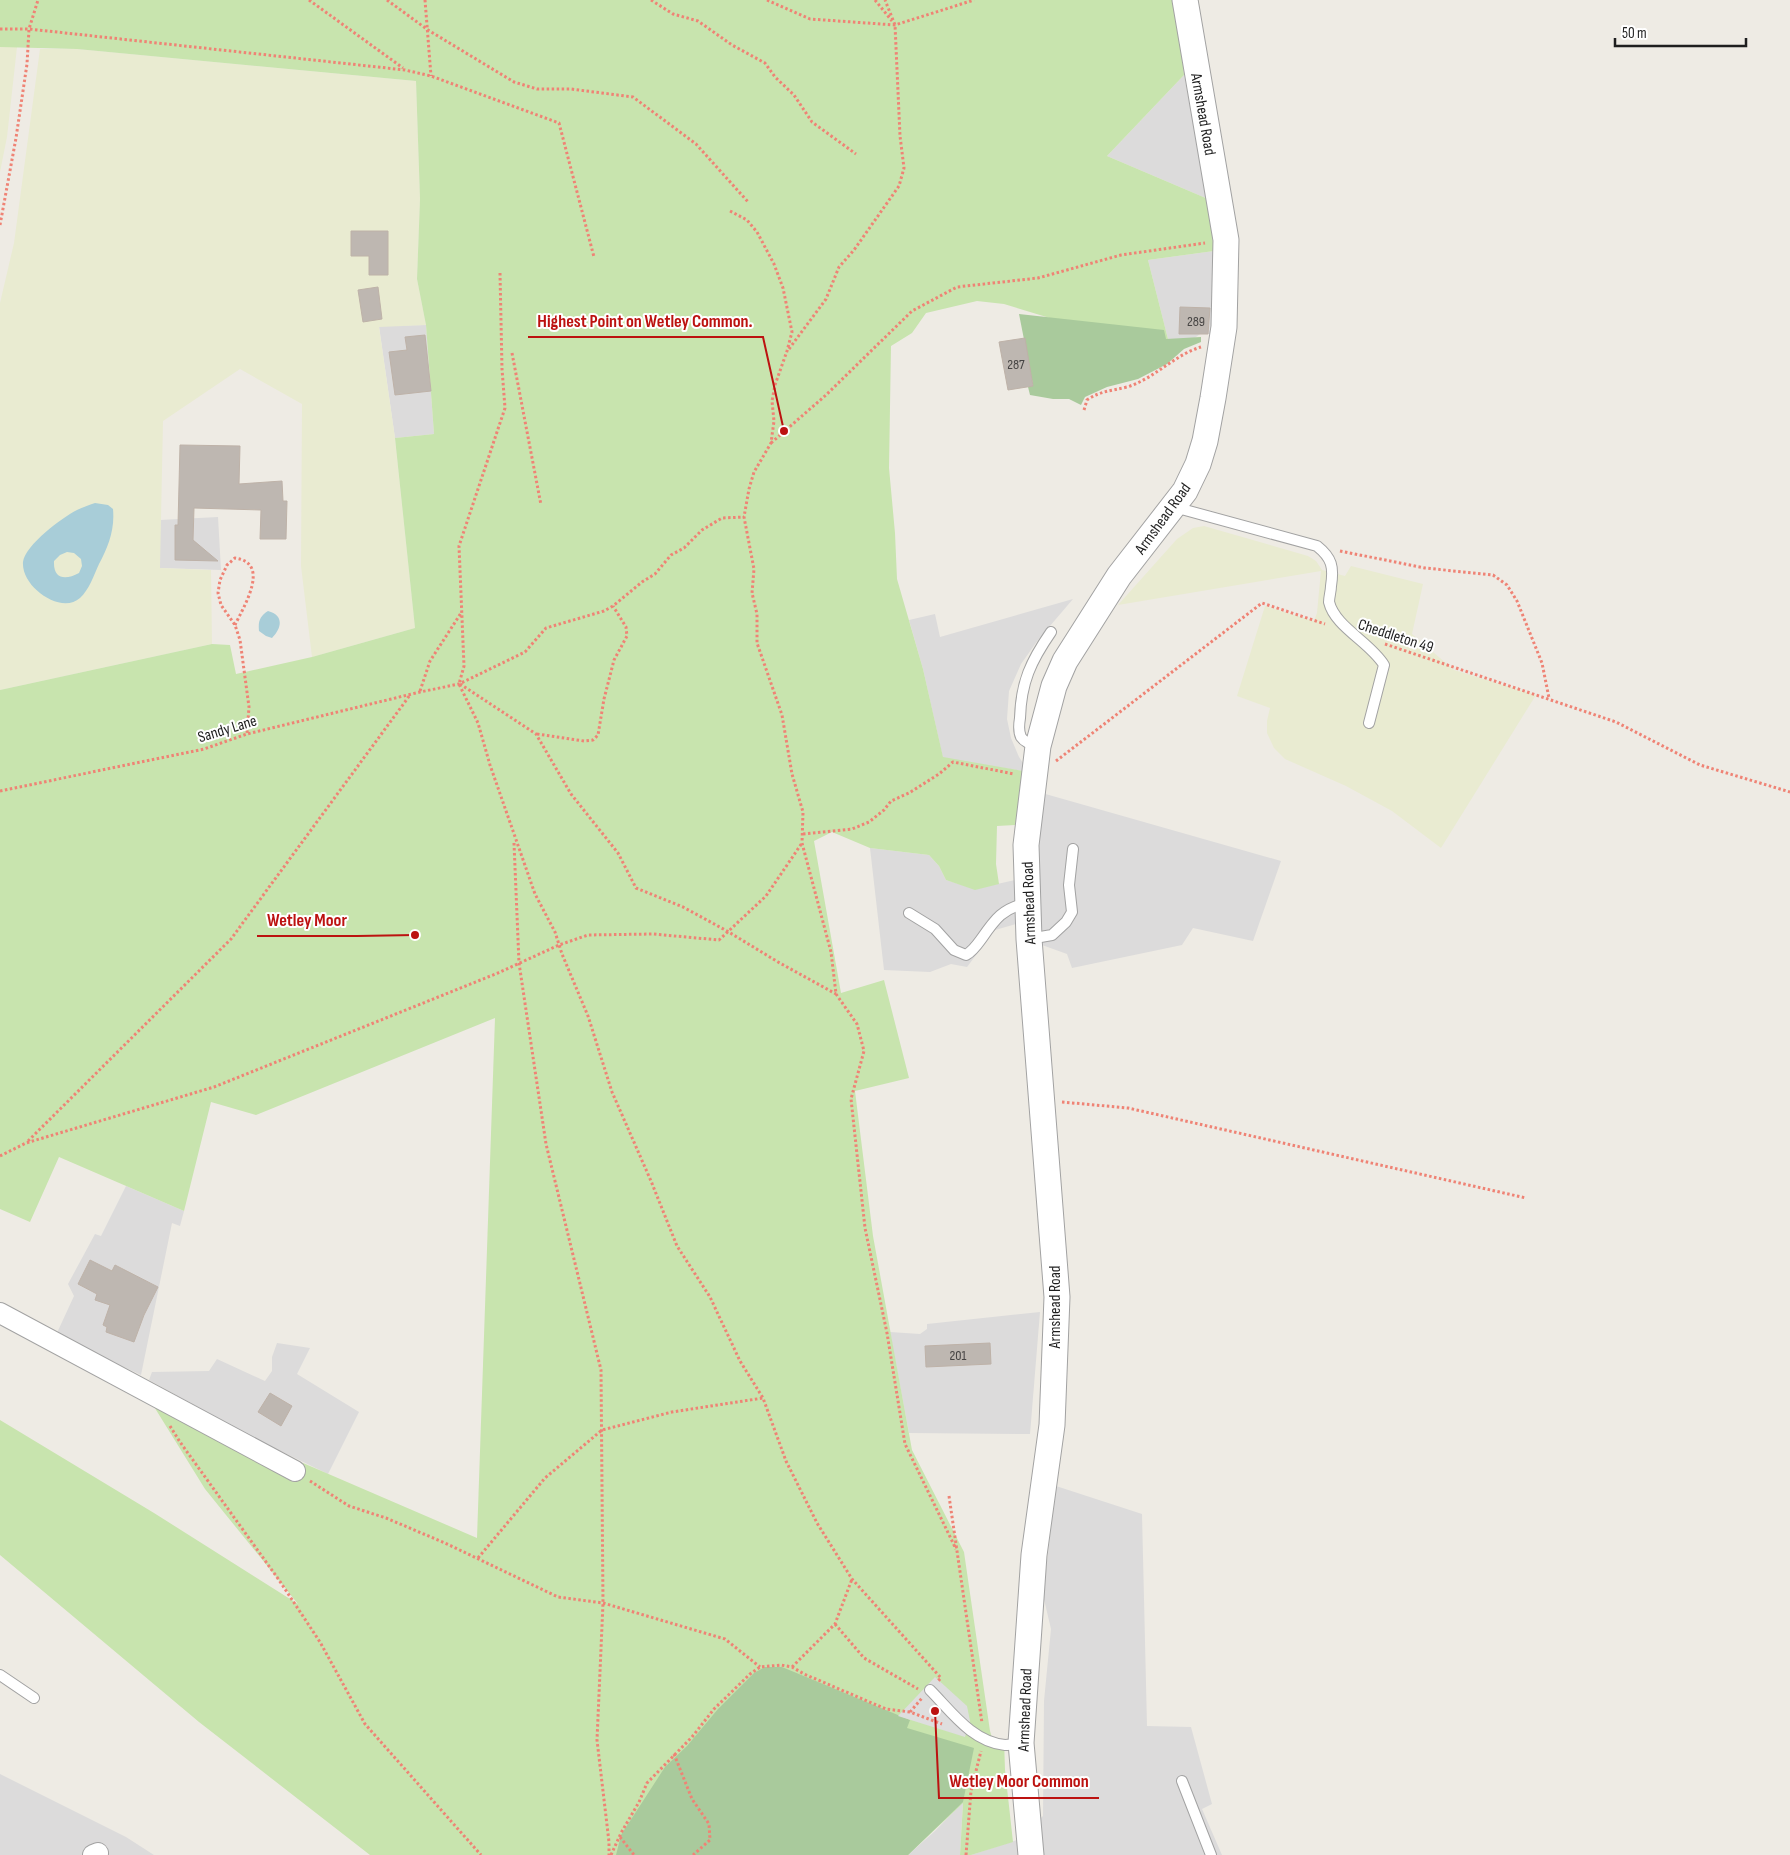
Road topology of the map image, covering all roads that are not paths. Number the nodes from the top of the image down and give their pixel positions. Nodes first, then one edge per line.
1 (1184, 0) edge
2 (1173, 507) junction
3 (1051, 632) dead end
4 (1369, 723) dead end
5 (1038, 746) junction
6 (1073, 849) dead end
7 (1028, 903) junction
8 (909, 913) dead end
9 (1029, 939) junction
10 (0, 1313) edge
11 (295, 1471) road end
12 (0, 1675) edge
13 (925, 1690) road end
14 (34, 1698) dead end
15 (1022, 1743) junction
16 (1182, 1781) dead end
17 (1031, 1855) edge
18 (1211, 1855) edge

1 - 2 street, Armshead Road
2 - 4 lane
2 - 5 street, Armshead Road
3 - 5 lane
5 - 7 street, Armshead Road
6 - 9 lane
7 - 8 lane
7 - 9 street, Armshead Road
9 - 15 street, Armshead Road
10 - 11 street
12 - 14 lane
13 - 15 lane
15 - 17 street, Armshead Road
16 - 18 lane

